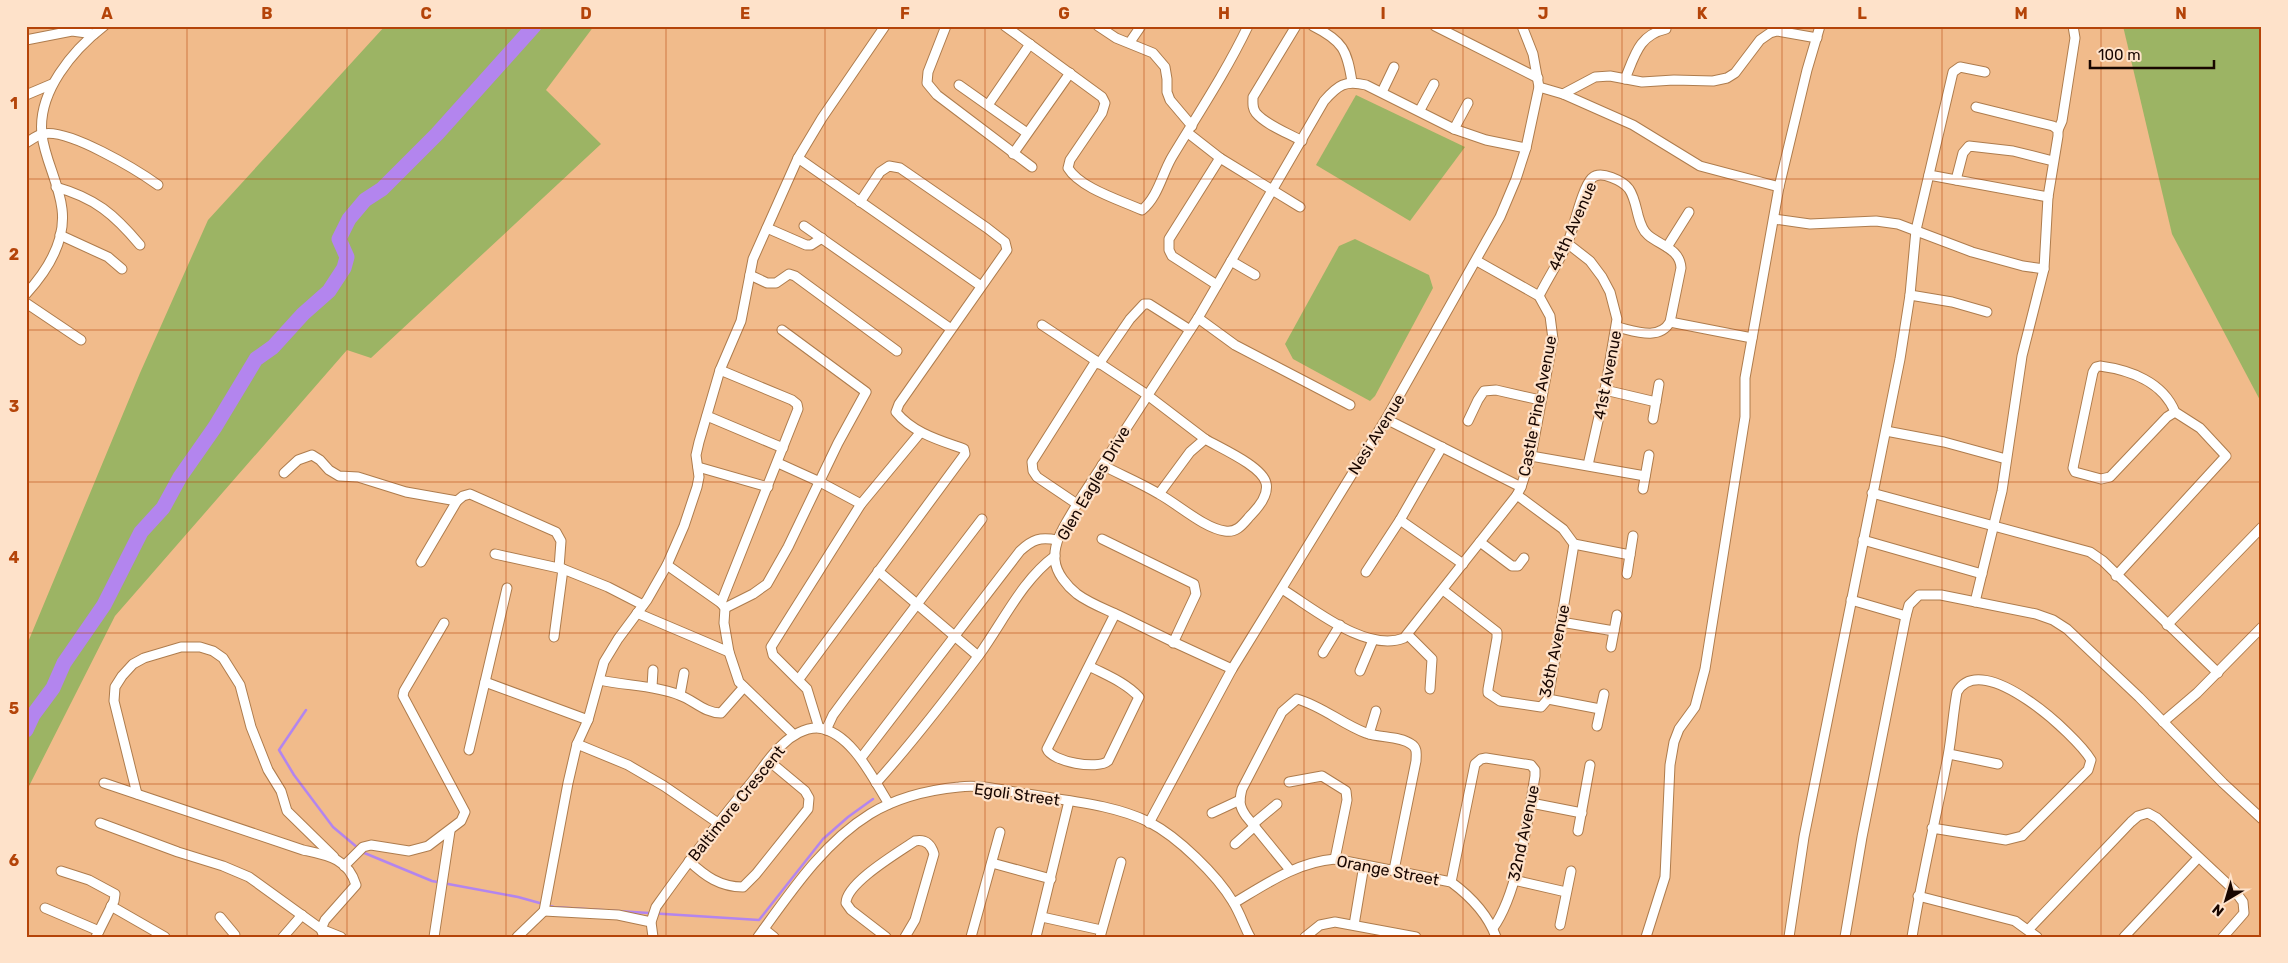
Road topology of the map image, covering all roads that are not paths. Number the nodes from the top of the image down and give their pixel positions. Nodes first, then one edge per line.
1 (104, 26) edge
2 (885, 26) edge
3 (946, 26) edge
4 (1005, 26) edge
5 (1098, 26) edge
6 (1141, 26) edge
7 (1248, 26) edge
8 (1296, 26) edge
9 (1313, 26) edge
10 (1435, 26) edge
11 (1522, 26) edge
12 (1820, 26) edge
13 (2073, 26) edge
14 (1666, 29) dead end
15 (94, 34) junction
16 (1818, 38) junction
17 (26, 40) edge
18 (1130, 42) junction
19 (1030, 44) junction
20 (1394, 67) dead end
21 (1985, 72) dead end
22 (1070, 73) junction
23 (1625, 79) junction
24 (1352, 82) junction
25 (1539, 83) junction
26 (52, 84) junction
27 (1434, 84) dead end
28 (959, 85) dead end
29 (1382, 92) junction
30 (1563, 94) junction
31 (26, 95) edge
32 (1468, 103) dead end
33 (988, 106) junction
34 (1976, 107) dead end
35 (1420, 110) junction
36 (1190, 129) junction
37 (1454, 129) junction
38 (2058, 130) junction
39 (1027, 133) junction
40 (42, 134) junction
41 (1302, 141) junction
42 (26, 143) edge
43 (1526, 148) junction
44 (1012, 154) junction
45 (798, 158) junction
46 (1220, 158) junction
47 (2053, 161) junction
48 (1032, 167) dead end
49 (1929, 175) junction
50 (1956, 180) junction
51 (158, 185) dead end
52 (56, 187) junction
53 (1779, 187) junction
54 (1272, 190) junction
55 (2048, 197) junction
56 (860, 202) junction
57 (1300, 207) dead end
58 (1689, 212) dead end
59 (1774, 219) junction
60 (804, 226) dead end
61 (767, 228) junction
62 (1916, 230) junction
63 (60, 235) junction
64 (822, 238) junction
65 (1567, 243) junction
66 (140, 245) dead end
67 (1667, 247) junction
68 (1231, 261) junction
69 (1477, 261) junction
70 (122, 268) dead end
71 (2044, 269) junction
72 (750, 275) junction
73 (1255, 275) dead end
74 (1217, 285) junction
75 (981, 286) junction
76 (26, 294) edge
77 (1910, 294) junction
78 (1539, 296) junction
79 (26, 303) edge
80 (1987, 312) dead end
81 (1198, 318) junction
82 (1670, 322) junction
83 (1042, 325) dead end
84 (1617, 327) junction
85 (951, 329) junction
86 (782, 330) dead end
87 (1190, 330) junction
88 (1752, 338) junction
89 (81, 340) dead end
90 (897, 351) dead end
91 (1098, 362) junction
92 (720, 370) junction
93 (1659, 384) dead end
94 (1605, 390) junction
95 (1146, 394) junction
96 (1540, 400) junction
97 (1656, 402) junction
98 (1350, 404) dead end
99 (2175, 412) junction
100 (707, 416) junction
101 (1653, 419) dead end
102 (1386, 420) junction
103 (1468, 421) dead end
104 (1886, 431) junction
105 (920, 433) junction
106 (1206, 439) junction
107 (1442, 447) junction
108 (783, 448) junction
109 (1649, 455) dead end
110 (1531, 456) junction
111 (2006, 459) junction
112 (778, 463) junction
113 (1102, 465) junction
114 (1588, 465) junction
115 (698, 467) junction
116 (284, 473) dead end
117 (1645, 476) junction
118 (820, 482) junction
119 (768, 487) junction
120 (1522, 487) junction
121 (1643, 489) dead end
122 (1872, 493) junction
123 (1159, 494) junction
124 (1517, 496) junction
125 (457, 501) junction
126 (861, 504) junction
127 (1077, 504) junction
128 (982, 518) dead end
129 (1400, 520) junction
130 (1994, 526) junction
131 (2262, 527) edge
132 (1632, 536) dead end
133 (1057, 540) junction
134 (1102, 540) dead end
135 (1863, 540) junction
136 (1480, 542) junction
137 (1574, 544) junction
138 (495, 554) dead end
139 (1630, 555) junction
140 (1056, 556) junction
141 (1524, 558) dead end
142 (421, 562) dead end
143 (1463, 564) junction
144 (667, 565) junction
145 (561, 568) junction
146 (878, 571) junction
147 (1366, 572) dead end
148 (1627, 574) dead end
149 (1982, 574) junction
150 (2116, 576) junction
151 (506, 588) dead end
152 (1282, 589) junction
153 (1443, 590) junction
154 (1851, 600) junction
155 (1975, 602) junction
156 (643, 605) junction
157 (917, 605) junction
158 (723, 606) junction
159 (637, 613) junction
160 (1115, 614) junction
161 (1617, 615) dead end
162 (1906, 616) junction
163 (1561, 622) junction
164 (444, 623) dead end
165 (1340, 625) junction
166 (2167, 625) junction
167 (2262, 627) edge
168 (1614, 631) junction
169 (1408, 634) junction
170 (554, 637) dead end
171 (954, 637) junction
172 (1373, 640) junction
173 (1173, 643) junction
174 (1611, 647) dead end
175 (729, 652) junction
176 (1323, 652) dead end
177 (978, 656) junction
178 (1089, 666) junction
179 (1232, 669) junction
180 (653, 670) dead end
181 (1360, 671) dead end
182 (684, 673) dead end
183 (2218, 673) junction
184 (799, 679) junction
185 (600, 680) junction
186 (485, 682) junction
187 (652, 687) junction
188 (744, 687) junction
189 (1430, 689) dead end
190 (1604, 694) dead end
191 (680, 695) junction
192 (1548, 699) junction
193 (1600, 709) junction
194 (1376, 711) dead end
195 (588, 720) junction
196 (2163, 722) junction
197 (1597, 726) dead end
198 (823, 729) junction
199 (1369, 734) junction
200 (794, 735) junction
201 (578, 744) junction
202 (469, 750) dead end
203 (1949, 754) junction
204 (861, 758) junction
205 (769, 760) junction
206 (1998, 764) dead end
207 (1590, 765) dead end
208 (1289, 782) dead end
209 (104, 783) dead end
210 (876, 783) junction
211 (137, 794) junction
212 (1240, 800) junction
213 (1069, 801) junction
214 (1531, 803) junction
215 (889, 804) junction
216 (1277, 804) dead end
217 (1212, 813) dead end
218 (1582, 813) junction
219 (2262, 818) edge
220 (100, 823) dead end
221 (718, 823) junction
222 (1149, 823) junction
223 (1254, 825) junction
224 (1932, 828) junction
225 (450, 831) junction
226 (1578, 831) dead end
227 (1000, 832) dead end
228 (1235, 844) dead end
229 (334, 857) junction
230 (2198, 858) junction
231 (1335, 859) junction
232 (689, 861) junction
233 (1121, 862) dead end
234 (992, 863) junction
235 (1364, 865) junction
236 (344, 866) junction
237 (1290, 870) junction
238 (1394, 870) junction
239 (61, 871) dead end
240 (1571, 871) dead end
241 (1051, 879) junction
242 (1514, 880) junction
243 (1451, 882) junction
244 (1566, 892) junction
245 (1918, 896) junction
246 (1234, 903) junction
247 (111, 906) junction
248 (544, 907) junction
249 (46, 908) dead end
250 (302, 915) junction
251 (1042, 917) junction
252 (220, 918) dead end
253 (652, 920) junction
254 (1354, 925) junction
255 (1560, 925) dead end
256 (1493, 928) junction
257 (2029, 930) junction
258 (322, 933) edge
259 (761, 933) edge
260 (1100, 933) edge
261 (98, 934) edge
262 (234, 936) edge
263 (164, 937) edge
264 (283, 937) edge
265 (341, 937) edge
266 (434, 937) edge
267 (517, 937) edge
268 (653, 937) edge
269 (774, 937) edge
270 (886, 937) edge
271 (905, 937) edge
272 (971, 937) edge
273 (1036, 937) edge
274 (1250, 937) edge
275 (1305, 937) edge
276 (1416, 937) edge
277 (1496, 937) edge
278 (1646, 937) edge
279 (1788, 937) edge
280 (1845, 937) edge
281 (1912, 937) edge
282 (2037, 937) edge
283 (2124, 937) edge
284 (2223, 937) edge

1 - 15 street
2 - 45 street
3 - 44 street
4 - 19 street
5 - 18 street
6 - 18 street
7 - 36 street
8 - 41 street
9 - 24 street
10 - 25 street
11 - 25 street, Nesi Avenue
12 - 16 street
13 - 38 street
14 - 23 street
15 - 17 street
15 - 26 street
16 - 23 street
16 - 53 street
18 - 36 street
19 - 22 street
19 - 33 street
20 - 29 street
21 - 49 street
22 - 36 street
22 - 39 street
23 - 30 street
24 - 29 street
24 - 41 street, Glen Eagles Drive
25 - 30 street
25 - 43 street, Nesi Avenue
26 - 31 street
26 - 40 street
27 - 35 street
28 - 33 street
29 - 35 street
30 - 53 street
32 - 37 street
33 - 39 street
34 - 38 street
35 - 37 street
36 - 46 street
37 - 43 street
38 - 47 street
39 - 44 street
40 - 42 street
40 - 51 street
40 - 52 street
41 - 54 street, Glen Eagles Drive
43 - 69 street, Nesi Avenue
44 - 48 street
45 - 56 street
45 - 61 street
46 - 54 street
46 - 74 street
47 - 50 street
47 - 55 street
49 - 50 street
49 - 62 street
50 - 55 street
52 - 63 street
52 - 66 street
53 - 59 street
54 - 57 street
54 - 68 street, Glen Eagles Drive
55 - 71 street
56 - 75 street
56 - 75 street
58 - 67 street
59 - 62 street
59 - 88 street
60 - 64 street
61 - 64 street
61 - 72 street
62 - 71 street
62 - 77 street
63 - 70 street
63 - 76 street
64 - 85 street
65 - 67 street, 44th Avenue
65 - 78 street, 44th Avenue
65 - 84 street, 41st Avenue
67 - 82 street, 44th Avenue
68 - 73 street
68 - 74 street, Glen Eagles Drive
69 - 78 street
69 - 102 street, Nesi Avenue
71 - 111 street
72 - 90 street
72 - 92 street
74 - 81 street, Glen Eagles Drive
75 - 85 street
77 - 80 street
77 - 104 street
78 - 96 street, Castle Pine Avenue
79 - 89 street
81 - 87 street, Glen Eagles Drive
81 - 98 street
82 - 84 street
82 - 88 street
83 - 91 street
84 - 94 street, 41st Avenue
85 - 105 street
86 - 118 street
87 - 91 street
87 - 95 street, Glen Eagles Drive
88 - 278 street
91 - 95 street
91 - 127 street
92 - 100 street
92 - 108 street
93 - 97 street
94 - 97 street
94 - 114 street, 41st Avenue
95 - 106 street
95 - 113 street, Glen Eagles Drive
96 - 103 street
96 - 110 street, Castle Pine Avenue
97 - 101 street
99 - 99 street
99 - 150 street
100 - 108 street
100 - 115 street
102 - 107 street
102 - 152 street, Nesi Avenue
104 - 111 street
104 - 122 street
105 - 126 street
105 - 146 street
106 - 123 street
106 - 123 street
107 - 120 street
107 - 129 street
108 - 112 street
109 - 117 street
110 - 114 street
110 - 120 street, Castle Pine Avenue
111 - 130 street
112 - 118 street
112 - 119 street
113 - 123 street
113 - 127 street, Glen Eagles Drive
114 - 117 street
115 - 119 street
115 - 144 street
116 - 125 street
117 - 121 street
118 - 126 street
118 - 158 street
119 - 158 street
120 - 124 street, Castle Pine Avenue
122 - 130 street
122 - 135 street
124 - 136 street, Castle Pine Avenue
124 - 137 street
125 - 142 street
125 - 145 street
126 - 184 street
127 - 133 street, Glen Eagles Drive
128 - 157 street
129 - 143 street
129 - 147 street
130 - 149 street
130 - 150 street
131 - 166 street
132 - 139 street
133 - 140 street, Glen Eagles Drive
133 - 171 street
134 - 173 street
135 - 149 street
135 - 154 street
136 - 141 street
136 - 143 street, Castle Pine Avenue
137 - 139 street
137 - 163 street, 36th Avenue
138 - 145 street
139 - 148 street
140 - 160 street, Glen Eagles Drive
140 - 177 street
143 - 153 street, Castle Pine Avenue
144 - 156 street
144 - 158 street
145 - 156 street
145 - 170 street
146 - 157 street
146 - 184 street
149 - 155 street
150 - 166 street
151 - 186 street
152 - 165 street
152 - 179 street, Nesi Avenue
153 - 169 street, Castle Pine Avenue
153 - 192 street, 36th Avenue
154 - 162 street
154 - 279 street
155 - 162 street
155 - 196 street
156 - 159 street
157 - 171 street
157 - 198 street
158 - 175 street
159 - 175 street
159 - 185 street
160 - 173 street, Glen Eagles Drive
160 - 178 street
161 - 168 street
162 - 280 street
163 - 168 street
163 - 192 street, 36th Avenue
164 - 225 street
165 - 172 street
165 - 176 street
166 - 183 street
167 - 183 street
168 - 174 street
169 - 172 street
169 - 189 street
171 - 177 street
171 - 204 street
172 - 181 street
173 - 179 street, Glen Eagles Drive
175 - 188 street
177 - 210 street
178 - 178 street
179 - 222 street, Nesi Avenue
180 - 187 street
182 - 191 street
183 - 196 street
184 - 198 street
185 - 187 street
185 - 195 street
186 - 195 street
186 - 202 street
187 - 191 street
188 - 191 street
188 - 200 street
190 - 193 street
192 - 193 street
193 - 197 street
194 - 199 street
195 - 201 street
196 - 219 street
198 - 200 street, Baltimore Crescent
198 - 204 street
199 - 212 street
199 - 238 street
200 - 205 street, Baltimore Crescent
201 - 221 street
201 - 248 street
203 - 206 street
203 - 224 street
203 - 224 street
204 - 210 street
205 - 221 street, Baltimore Crescent
205 - 232 street
207 - 218 street
208 - 231 street
209 - 211 street
210 - 215 street
211 - 229 street
211 - 229 street
212 - 217 street
212 - 223 street
213 - 215 street, Egoli Street
213 - 222 street, Egoli Street
213 - 241 street
214 - 218 street
214 - 242 street, 32nd Avenue
214 - 243 street, 32nd Avenue
215 - 259 street, Egoli Street
216 - 223 street
218 - 226 street
220 - 250 street
221 - 232 street, Baltimore Crescent
222 - 246 street, Egoli Street
223 - 228 street
223 - 237 street
224 - 245 street
225 - 236 street
225 - 266 street
227 - 234 street
229 - 236 street
230 - 257 street
230 - 283 street
230 - 284 street
231 - 235 street, Orange Street
231 - 237 street, Orange Street
232 - 253 street, Baltimore Crescent
233 - 260 street
234 - 241 street
234 - 272 street
235 - 238 street, Orange Street
235 - 254 street
236 - 258 street
237 - 246 street, Orange Street
238 - 243 street, Orange Street
239 - 247 street
240 - 244 street
241 - 251 street
242 - 244 street
242 - 256 street, 32nd Avenue
243 - 256 street, Orange Street
244 - 255 street
245 - 257 street
245 - 281 street
246 - 274 street, Egoli Street
247 - 261 street
247 - 263 street
248 - 253 street
248 - 267 street
249 - 261 street
250 - 258 street
250 - 264 street
251 - 260 street
251 - 273 street
252 - 262 street
253 - 268 street, Baltimore Crescent
254 - 275 street
254 - 276 street
256 - 277 street, Orange Street
257 - 282 street
258 - 265 street
259 - 269 street
270 - 271 street

